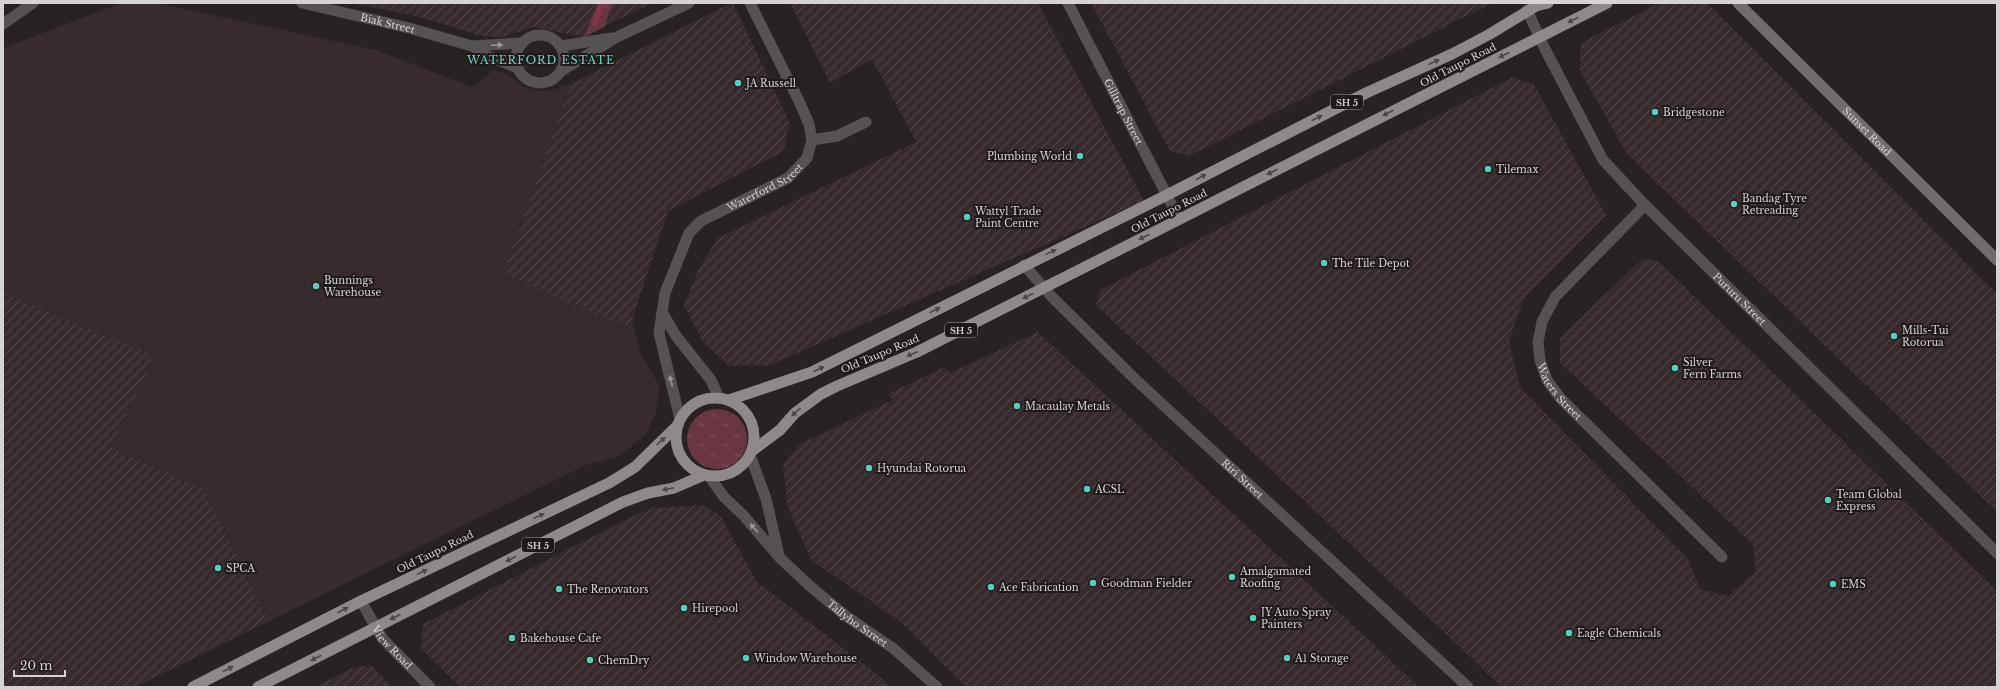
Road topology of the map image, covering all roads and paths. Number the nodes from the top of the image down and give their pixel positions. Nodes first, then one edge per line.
1 (33, 3) edge
2 (302, 3) edge
3 (689, 3) edge
4 (750, 3) edge
5 (1068, 3) edge
6 (1548, 3) edge
7 (1607, 3) edge
8 (1738, 3) edge
9 (1527, 10) junction
10 (3, 24) edge
11 (617, 37) junction
12 (1539, 37) junction
13 (522, 43) junction
14 (472, 46) junction
15 (561, 46) junction
16 (518, 68) junction
17 (561, 71) junction
18 (866, 122) dead end
19 (812, 140) junction
20 (1167, 195) junction
21 (1645, 205) junction
22 (1179, 219) junction
23 (1997, 260) edge
24 (1024, 266) junction
25 (1044, 288) junction
26 (662, 312) junction
27 (724, 399) junction
28 (679, 422) junction
29 (751, 453) junction
30 (707, 475) junction
31 (1997, 553) edge
32 (1722, 557) dead end
33 (780, 558) junction
34 (361, 601) junction
35 (376, 628) junction
36 (193, 687) edge
37 (258, 687) edge
38 (430, 687) edge
39 (937, 687) edge
40 (1468, 687) edge

1 - 10 street
2 - 14 street, Biak Street
3 - 11 street
4 - 19 street
5 - 20 street, Gilltrap Street
6 - 9 highway, Old Taupo Road / SH 5
7 -> 12 highway, Old Taupo Road / SH 5
8 - 23 main road, Sunset Road
9 - 12 street, Pururu Street
20 -> 9 highway, Old Taupo Road / SH 5
11 - 15 street
11 - 17 street
12 - 21 street, Pururu Street
12 -> 22 highway, Old Taupo Road / SH 5
14 -> 13 street, Biak Street
13 - 15 street
13 - 16 street
14 - 16 street, Biak Street
15 - 17 street
16 - 17 street
18 - 19 street
19 - 26 street, Waterford Street
20 - 22 street, Gilltrap Street
24 -> 20 highway, Old Taupo Road / SH 5
21 - 31 street, Pururu Street
21 - 32 street, Waters Street
22 -> 25 highway, Old Taupo Road / SH 5
24 - 25 street, Riri Street
27 -> 24 highway, Old Taupo Road / SH 5
25 -> 29 highway, Old Taupo Road / SH 5
25 - 40 street, Riri Street
26 - 27 street
28 -> 26 street, Waterford Street
27 - 28 highway, SH 5
27 - 29 highway
28 - 30 highway
34 -> 28 highway, Old Taupo Road / SH 5
29 - 30 highway, SH 5
29 - 33 street
33 -> 30 street, Tallyho Street
30 -> 35 highway, SH 5
33 - 39 street, Tallyho Street
34 - 35 street, View Road
36 -> 34 highway, Old Taupo Road / SH 5
35 -> 37 highway, SH 5
35 - 38 street, View Road

